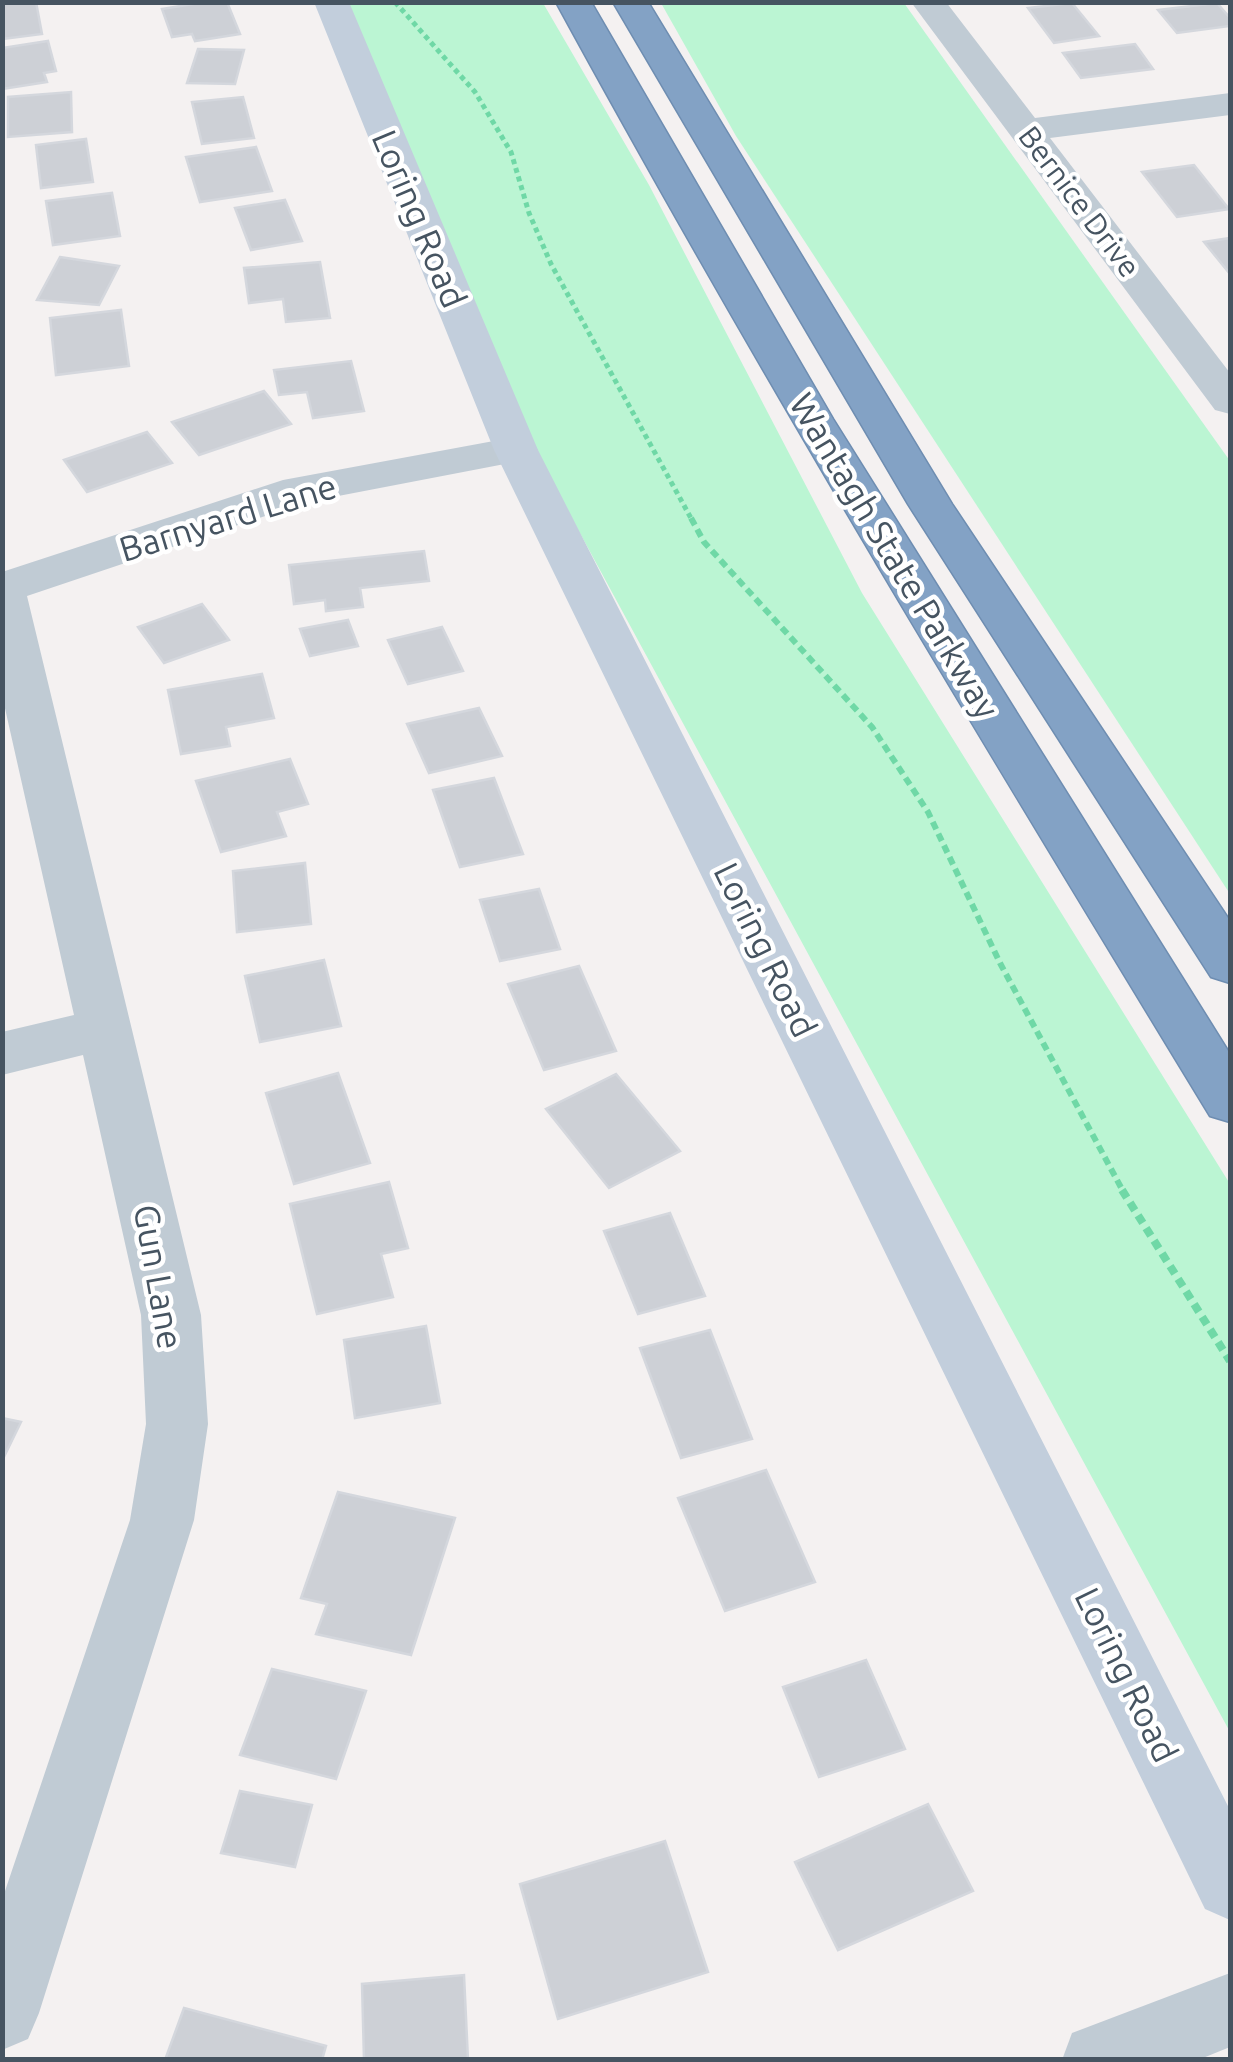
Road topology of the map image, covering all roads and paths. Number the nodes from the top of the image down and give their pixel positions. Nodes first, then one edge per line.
1 (331, 2) edge
2 (395, 2) edge
3 (573, 2) edge
4 (630, 2) edge
5 (928, 2) edge
6 (1230, 104) edge
7 (1025, 130) junction
8 (1230, 401) edge
9 (516, 450) junction
10 (2, 588) edge
11 (1230, 962) edge
12 (105, 1030) junction
13 (2, 1054) edge
14 (1230, 1100) edge
15 (1230, 1360) edge
16 (1230, 1884) edge
17 (1230, 2010) edge
18 (2, 2013) edge
19 (1099, 2060) edge

1 - 9 street, Loring Road
2 - 15 path
3 - 14 highway, Wantagh State Parkway
4 - 11 highway, Wantagh State Parkway
5 - 7 street, Bernice Drive
6 - 7 street
7 - 8 street, Bernice Drive
9 - 10 street, Barnyard Lane
9 - 16 street, Loring Road
10 - 12 street, Gun Lane
12 - 13 street
12 - 18 street, Gun Lane
17 - 19 street

